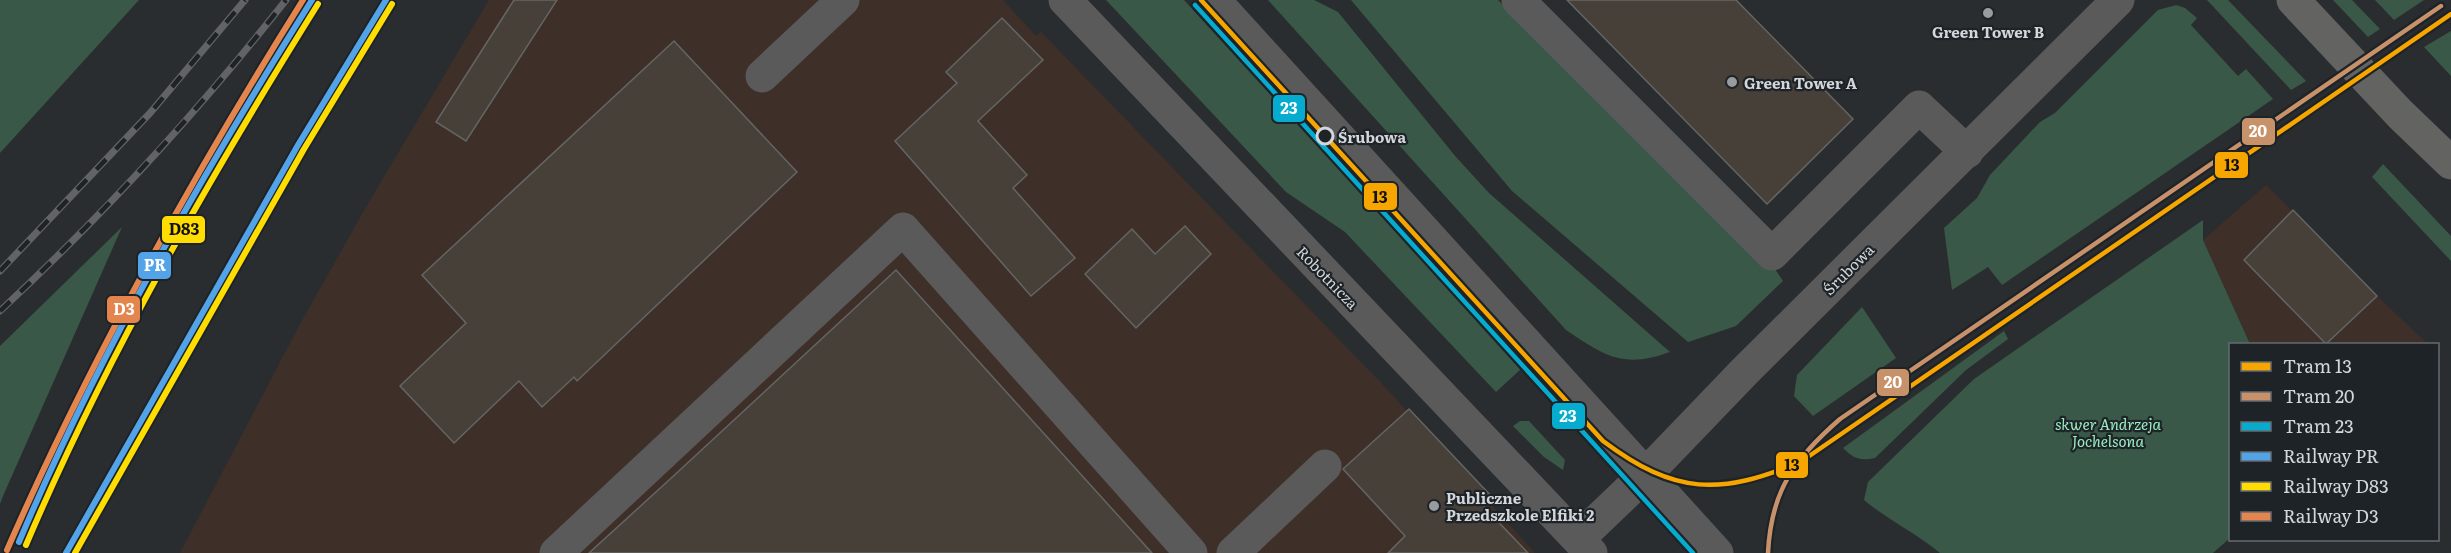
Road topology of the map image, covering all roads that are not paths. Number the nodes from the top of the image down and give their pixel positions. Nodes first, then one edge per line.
1 (843, 0) edge
2 (1065, 0) edge
3 (1214, 0) edge
4 (1518, 0) edge
5 (2118, 0) edge
6 (2293, 0) edge
7 (762, 76) dead end
8 (1967, 152) junction
9 (2451, 163) edge
10 (1325, 466) dead end
11 (1646, 474) junction
12 (1584, 546) edge
13 (556, 553) edge
14 (1191, 553) edge
15 (1233, 553) edge
16 (1717, 553) edge

1 - 7 street
2 - 12 street, Robotnicza
3 - 11 street
4 - 8 street
5 - 8 street, Śrubowa
6 - 9 main road
8 - 11 street, Śrubowa
10 - 15 street
11 - 12 street, Śrubowa
11 - 16 street
13 - 14 street

